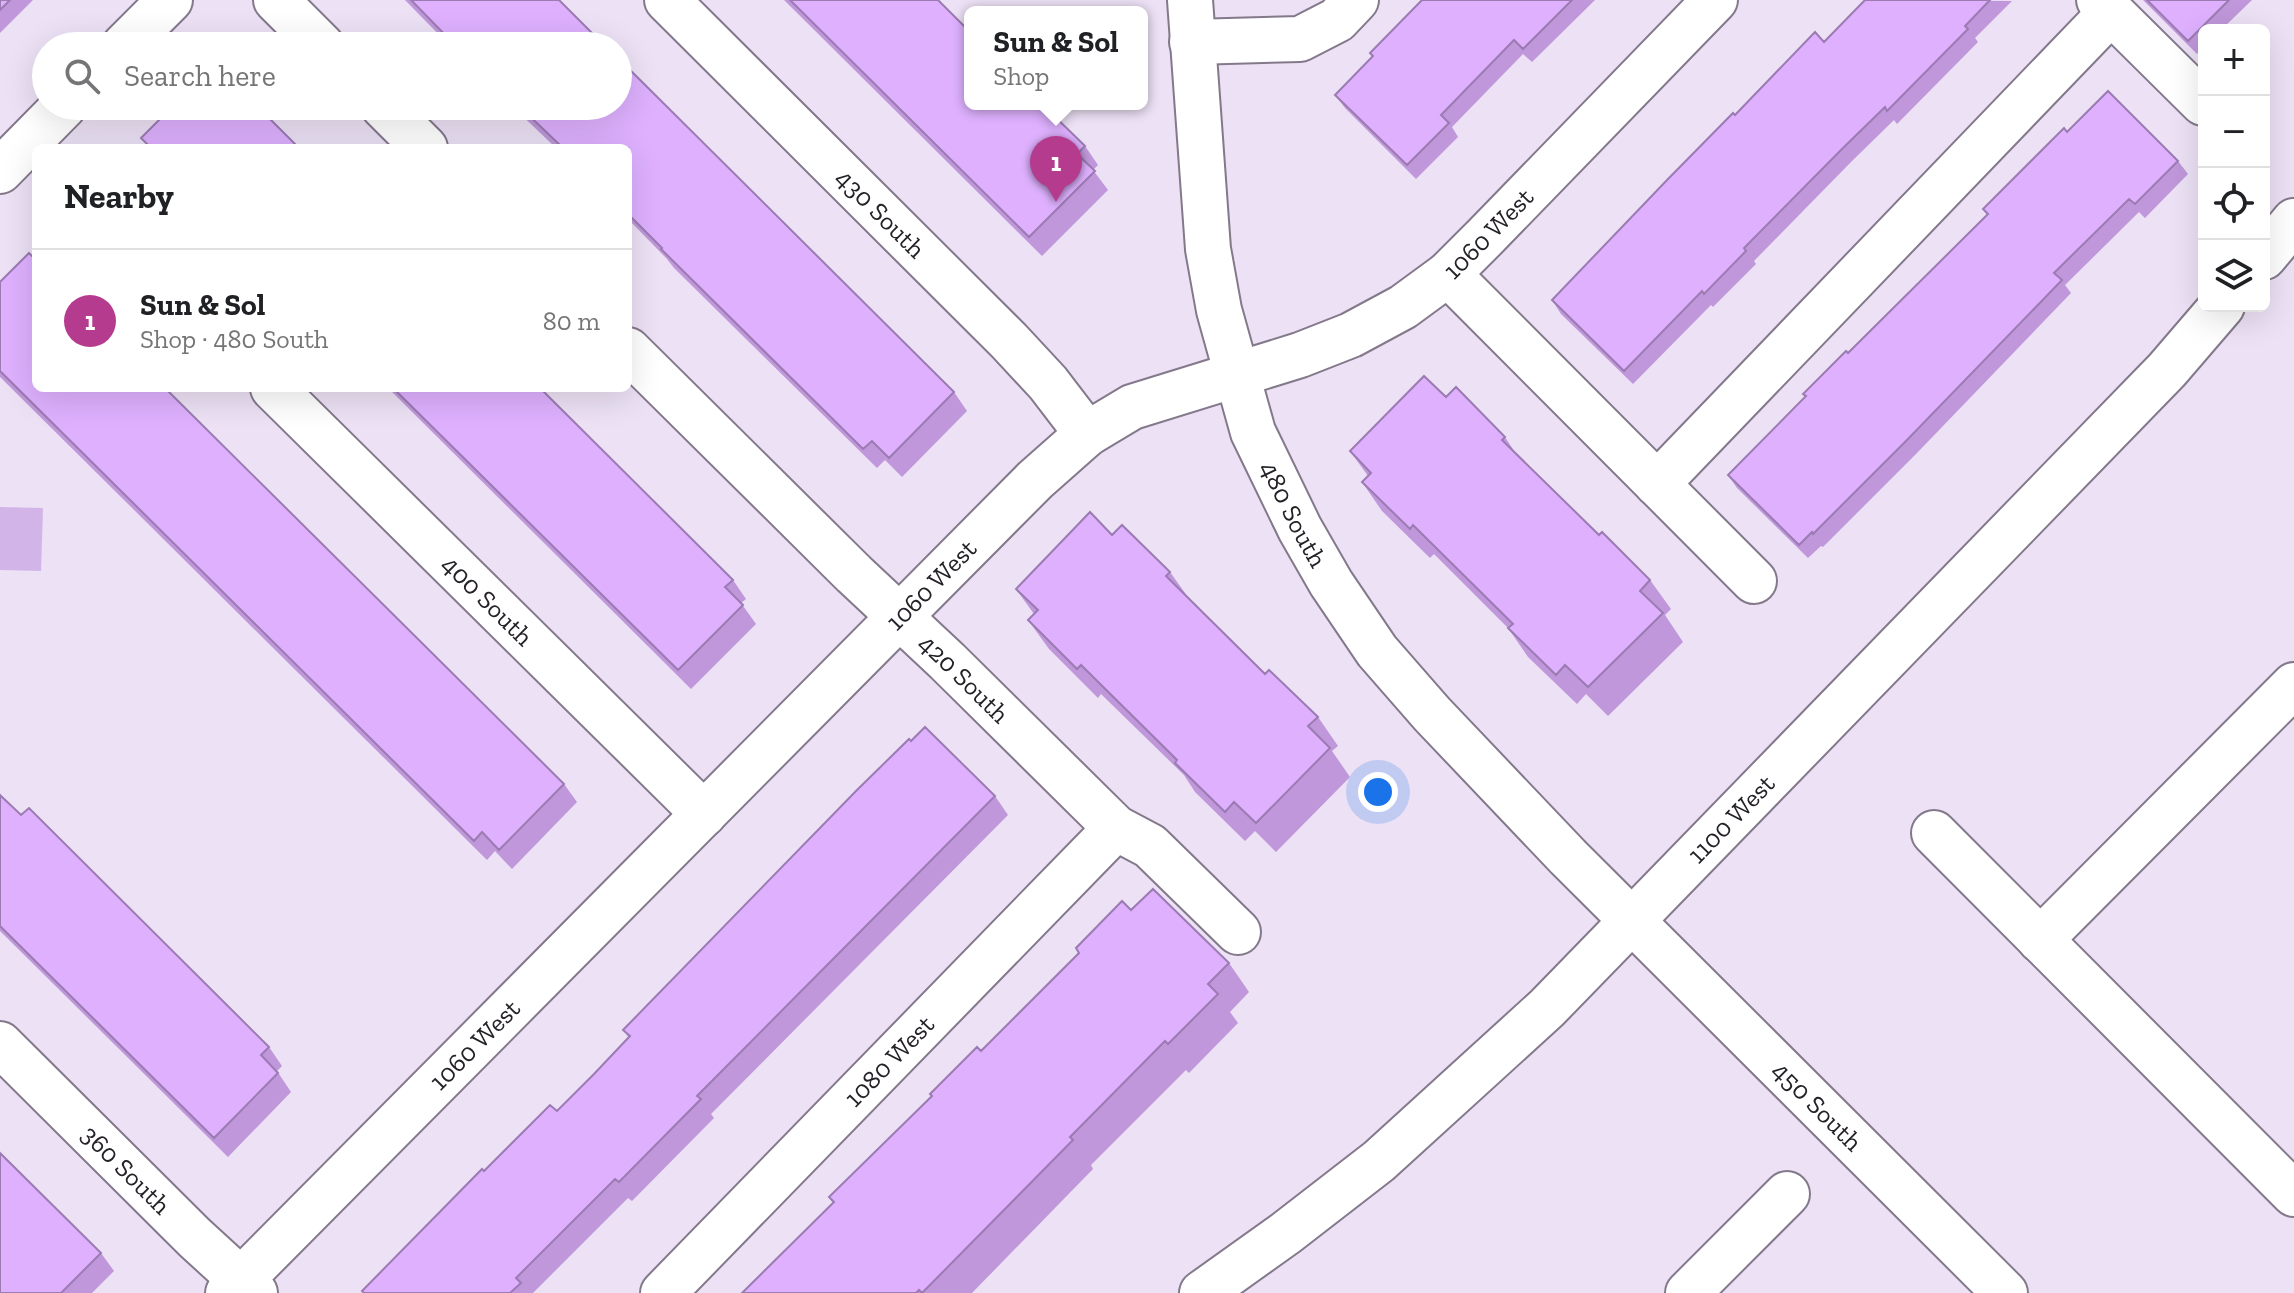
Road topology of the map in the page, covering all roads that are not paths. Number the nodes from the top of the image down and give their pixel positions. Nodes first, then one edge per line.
1 (170, 0) edge
2 (276, 0) edge
3 (667, 0) edge
4 (1356, 0) edge
5 (1715, 0) edge
6 (2105, 6) edge
7 (1191, 21) edge
8 (138, 32) edge
9 (308, 32) edge
10 (2198, 98) edge
11 (52, 120) edge
12 (397, 120) edge
13 (421, 144) edge
14 (21, 156) edge
15 (2294, 221) edge
16 (2270, 250) edge
17 (1448, 274) junction
18 (2217, 312) edge
19 (632, 354) edge
20 (1236, 373) junction
21 (277, 392) edge
22 (1087, 434) junction
23 (1657, 484) junction
24 (1754, 581) dead end
25 (901, 617) junction
26 (2294, 685) edge
27 (704, 814) junction
28 (1116, 828) junction
29 (1934, 833) dead end
30 (1632, 919) junction
31 (1238, 932) dead end
32 (2040, 940) junction
33 (0, 1044) edge
34 (1787, 1194) dead end
35 (2294, 1194) edge
36 (241, 1289) edge
37 (663, 1293) edge
38 (1202, 1293) edge
39 (1688, 1293) edge
40 (2005, 1293) edge

1 - 8 street
2 - 9 street
3 - 22 street, 430 South
4 - 7 street
5 - 17 street, 1060 West
6 - 10 street
6 - 23 street
7 - 20 street, 480 South
11 - 14 street
12 - 13 street
15 - 16 street
17 - 20 street, 1060 West
17 - 23 street
18 - 30 street, 1100 West
19 - 25 street, 420 South
20 - 22 street, 1060 West
20 - 30 street, 480 South
21 - 27 street, 400 South
22 - 25 street, 1060 West
23 - 24 street
25 - 27 street, 1060 West
25 - 28 street, 420 South
26 - 32 street
27 - 36 street, 1060 West
28 - 31 street, 420 South
28 - 37 street, 1080 West
29 - 32 street
30 - 38 street, 1100 West
30 - 40 street, 450 South
32 - 35 street
33 - 36 street, 360 South
34 - 39 street

